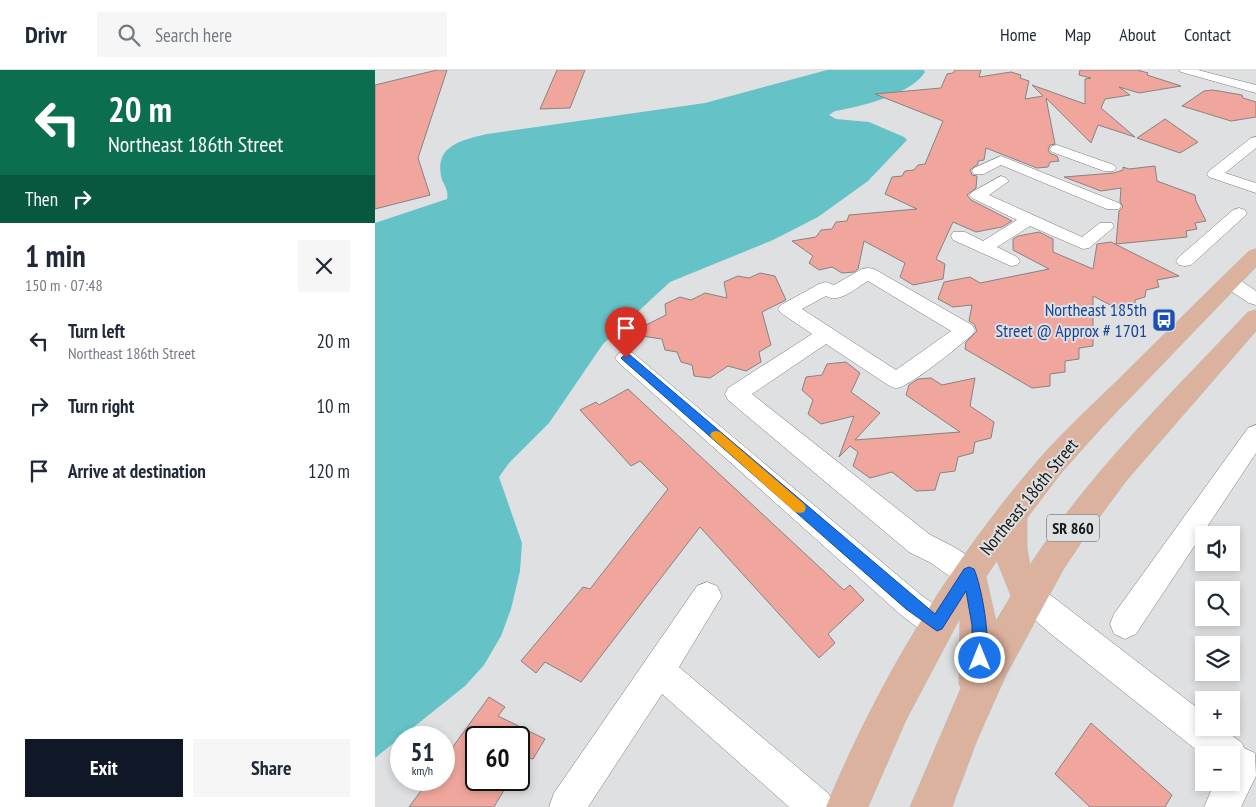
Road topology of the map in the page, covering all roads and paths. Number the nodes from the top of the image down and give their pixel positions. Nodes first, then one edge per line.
1 (1185, 70) edge
2 (1210, 70) edge
3 (1256, 82) edge
4 (1256, 89) edge
5 (1256, 141) edge
6 (1057, 149) dead end
7 (1091, 161) junction
8 (1109, 168) dead end
9 (979, 171) dead end
10 (1001, 181) dead end
11 (1058, 183) junction
12 (1256, 188) edge
13 (1239, 213) dead end
14 (1029, 219) junction
15 (959, 236) dead end
16 (984, 248) junction
17 (1256, 256) edge
18 (1011, 261) dead end
19 (1185, 262) dead end
20 (1243, 284) edge
21 (1256, 299) edge
22 (1256, 317) edge
23 (826, 334) junction
24 (626, 358) dead end
25 (1252, 440) edge
26 (1012, 514) junction
27 (969, 574) junction
28 (707, 596) dead end
29 (1030, 597) junction
30 (937, 624) junction
31 (1125, 624) dead end
32 (659, 670) junction
33 (976, 698) junction
34 (1218, 746) edge
35 (1229, 791) edge
36 (567, 806) dead end
37 (816, 807) edge
38 (847, 807) edge
39 (931, 807) edge
40 (1223, 807) edge

1 - 4 street
2 - 3 street
5 - 12 street
6 - 7 street
7 - 8 street
7 - 11 street
9 - 11 street
10 - 14 street
11 - 14 street
13 - 19 street
14 - 16 street
15 - 16 street
16 - 18 street
17 - 20 main road, Northeast 186th Street
20 - 21 street
20 - 26 main road, Northeast 186th Street
22 - 29 main road, SR 860
23 - 23 street
23 - 27 street
24 - 30 street
25 - 31 street
26 - 27 main road, Northeast 186th Street
26 - 29 main road
27 - 30 main road, Northeast 186th Street
27 - 33 main road
28 - 32 street
29 - 33 main road, SR 860
29 - 34 street
30 - 38 main road, Northeast 186th Street
32 - 36 street
32 - 37 street
33 - 39 main road, SR 860
35 - 40 street

